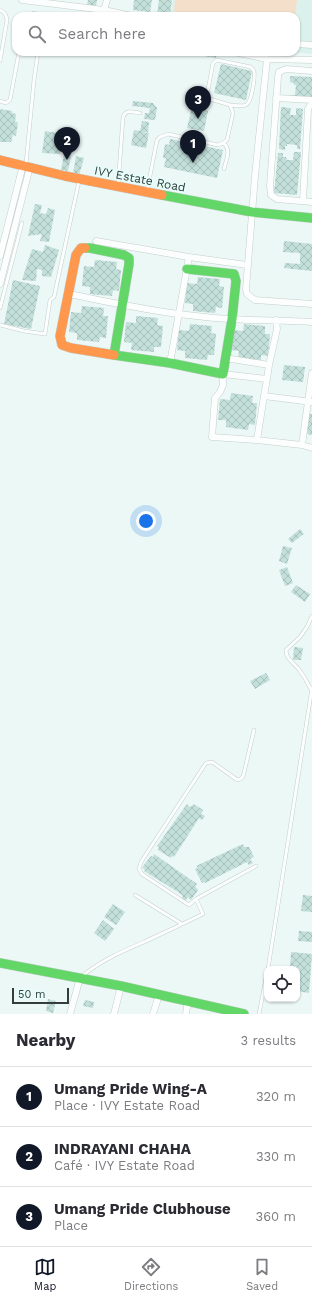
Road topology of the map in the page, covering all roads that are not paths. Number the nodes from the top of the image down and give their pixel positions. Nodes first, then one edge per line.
1 (22, 0) edge
2 (107, 0) edge
3 (0, 10) edge
4 (104, 10) junction
5 (113, 12) edge
6 (0, 28) edge
7 (6, 29) junction
8 (300, 44) edge
9 (312, 45) edge
10 (18, 56) edge
11 (38, 56) edge
12 (253, 56) edge
13 (267, 59) junction
14 (312, 60) edge
15 (0, 61) edge
16 (312, 71) edge
17 (276, 98) junction
18 (0, 101) edge
19 (312, 101) edge
20 (230, 105) junction
21 (140, 113) dead end
22 (223, 143) junction
23 (0, 160) edge
24 (26, 166) junction
25 (224, 169) dead end
26 (80, 179) junction
27 (117, 187) junction
28 (147, 193) junction
29 (303, 201) junction
30 (312, 202) edge
31 (252, 212) junction
32 (312, 218) edge
33 (22, 223) dead end
34 (96, 240) dead end
35 (4, 242) junction
36 (13, 244) junction
37 (0, 256) edge
38 (190, 257) junction
39 (248, 265) junction
40 (187, 269) junction
41 (0, 284) edge
42 (69, 294) junction
43 (312, 304) edge
44 (122, 305) junction
45 (0, 308) edge
46 (179, 314) junction
47 (232, 320) junction
48 (276, 320) junction
49 (312, 322) edge
50 (0, 325) edge
51 (114, 355) junction
52 (225, 358) junction
53 (170, 363) junction
54 (269, 365) junction
55 (312, 373) edge
56 (223, 374) junction
57 (267, 379) junction
58 (264, 396) junction
59 (310, 402) edge
60 (257, 440) junction
61 (302, 445) junction
62 (312, 448) edge
63 (312, 616) edge
64 (312, 688) edge
65 (312, 691) edge
66 (307, 726) junction
67 (312, 727) edge
68 (254, 730) dead end
69 (256, 866) dead end
70 (135, 896) dead end
71 (196, 899) junction
72 (182, 924) junction
73 (0, 963) edge
74 (268, 966) edge
75 (80, 978) junction
76 (121, 986) junction
77 (264, 988) edge
78 (159, 995) junction
79 (188, 1001) junction
80 (70, 1014) edge
81 (114, 1014) edge
82 (153, 1014) edge
83 (186, 1014) edge
84 (244, 1014) edge
85 (259, 1014) edge

1 - 4 street
2 - 4 street
3 - 7 lane
4 - 5 street
6 - 7 lane
7 - 15 lane
8 - 9 street
10 - 18 lane
11 - 24 lane
12 - 13 street
13 - 14 street
13 - 31 street
16 - 17 street
17 - 19 street
17 - 29 street
19 - 29 street
20 - 20 lane
20 - 22 lane
21 - 27 lane
22 - 25 lane
22 - 28 lane
23 - 24 street, IVY Estate Road
24 - 26 street, IVY Estate Road
24 - 35 street
24 - 36 street
26 - 27 street, IVY Estate Road
26 - 50 lane
27 - 28 street, IVY Estate Road
28 - 31 street, IVY Estate Road
29 - 30 street
31 - 32 street, IVY Estate Road
31 - 39 street
33 - 36 lane
34 - 38 street
35 - 36 lane
35 - 37 street
36 - 41 street
36 - 45 lane
38 - 39 street
38 - 40 street
39 - 43 street
40 - 46 street
40 - 47 street
42 - 44 street
42 - 44 street
42 - 51 street
44 - 46 street
44 - 51 street
46 - 47 street
46 - 53 street
47 - 48 street
47 - 52 street
48 - 49 street
48 - 54 street
51 - 53 street
52 - 54 street
52 - 56 street
53 - 56 street
54 - 57 street
55 - 59 street
56 - 57 street
56 - 60 street
57 - 58 street
58 - 59 street
58 - 60 street
59 - 61 street
60 - 61 street
61 - 62 street
63 - 65 lane
64 - 65 lane
65 - 66 lane
66 - 67 lane
66 - 74 lane
68 - 71 lane
69 - 71 lane
70 - 72 lane
71 - 72 lane
72 - 75 lane
73 - 75 street
75 - 76 street
75 - 80 street
76 - 78 street
76 - 81 street
77 - 85 lane
78 - 79 street
78 - 82 street
79 - 83 street
79 - 84 street

